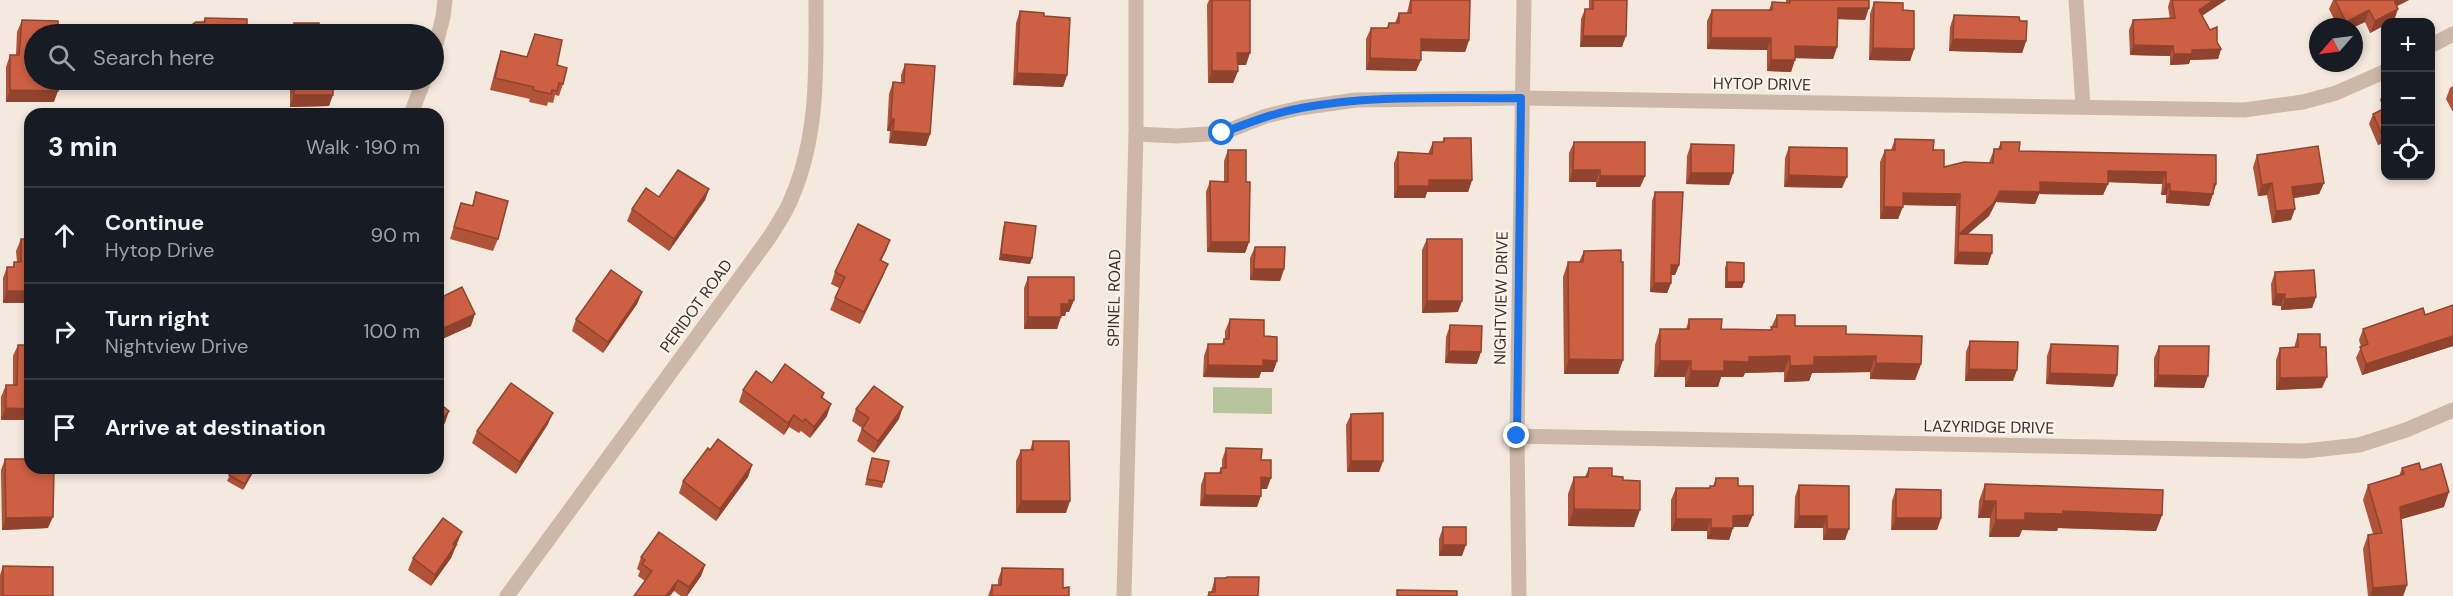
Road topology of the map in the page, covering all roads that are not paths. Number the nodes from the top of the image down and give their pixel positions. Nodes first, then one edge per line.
1 (445, 0) edge
2 (816, 0) edge
3 (1136, 0) edge
4 (1524, 0) edge
5 (2076, 0) edge
6 (441, 24) edge
7 (2453, 34) edge
8 (2435, 43) edge
9 (2383, 72) edge
10 (420, 90) edge
11 (1521, 98) junction
12 (2083, 106) junction
13 (413, 108) edge
14 (1136, 134) junction
15 (2453, 410) edge
16 (1517, 436) junction
17 (507, 596) edge
18 (1124, 596) edge
19 (1519, 596) edge

1 - 6 street
2 - 17 street, PERIDOT ROAD
3 - 14 street, SPINEL ROAD
4 - 11 street, NIGHTVIEW DRIVE
5 - 12 street
7 - 8 street
9 - 12 street, HYTOP DRIVE
10 - 13 street
11 - 12 street, HYTOP DRIVE
11 - 14 street, HYTOP DRIVE
11 - 16 street, NIGHTVIEW DRIVE
14 - 18 street, SPINEL ROAD
15 - 16 street, LAZYRIDGE DRIVE
16 - 19 street, NIGHTVIEW DRIVE

